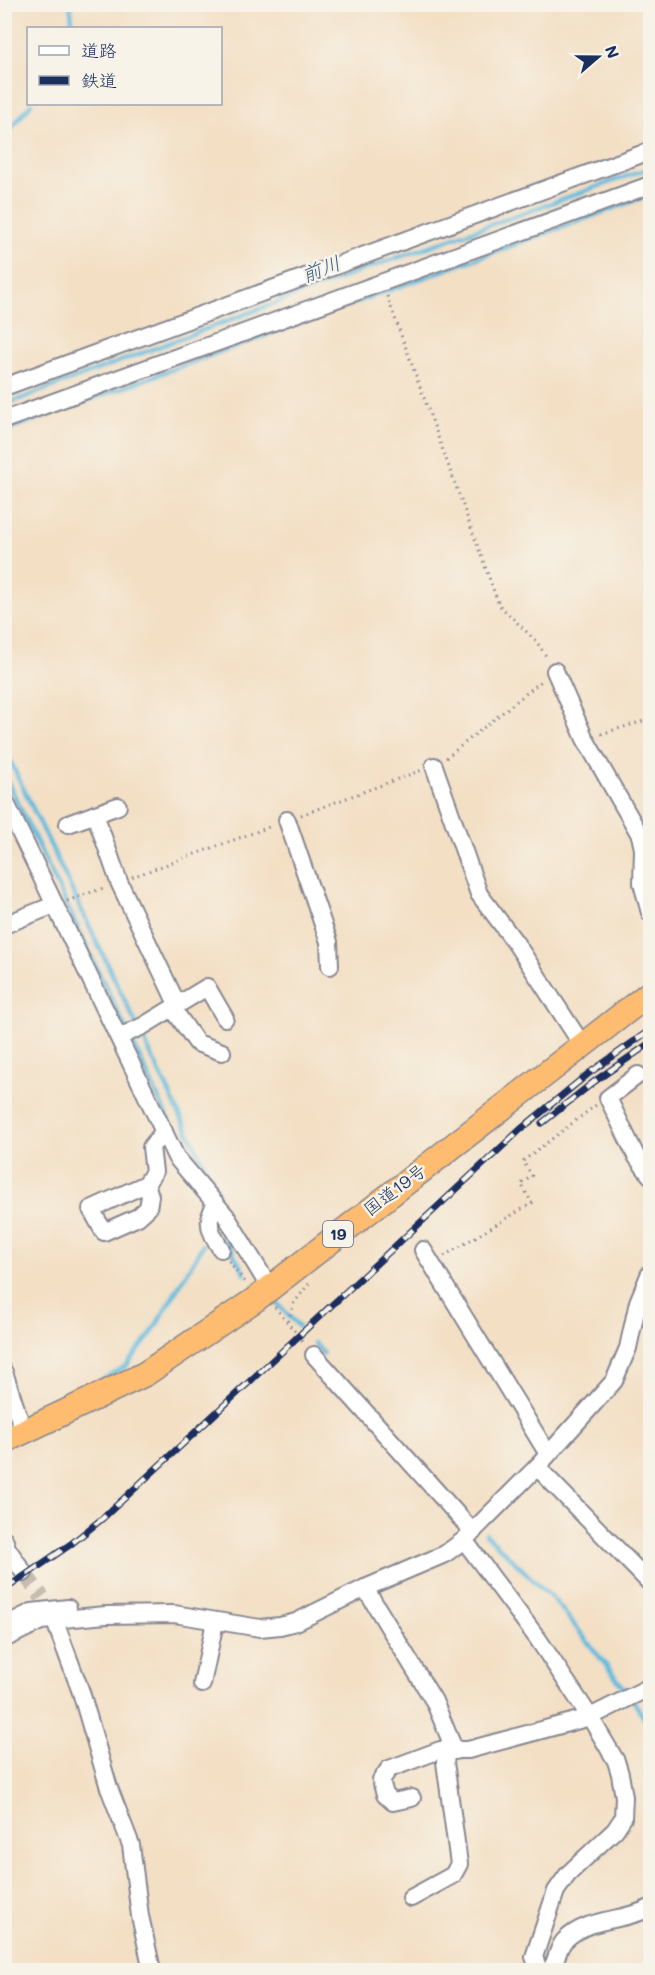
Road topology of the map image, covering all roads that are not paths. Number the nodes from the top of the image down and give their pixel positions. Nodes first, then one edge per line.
1 (651, 151) edge
2 (651, 185) edge
3 (4, 387) edge
4 (4, 420) edge
5 (555, 670) road end
6 (434, 766) road end
7 (4, 799) edge
8 (118, 806) dead end
9 (95, 814) junction
10 (287, 820) road end
11 (68, 824) dead end
12 (54, 905) junction
13 (651, 913) edge
14 (4, 925) edge
15 (330, 966) dead end
16 (651, 993) edge
17 (175, 1008) junction
18 (225, 1018) dead end
19 (119, 1038) junction
20 (583, 1046) junction
21 (222, 1052) dead end
22 (639, 1075) dead end
23 (164, 1131) junction
24 (651, 1175) edge
25 (146, 1184) dead end
26 (216, 1204) junction
27 (221, 1249) road end
28 (427, 1257) road end
29 (651, 1273) edge
30 (263, 1292) junction
31 (318, 1363) road end
32 (4, 1372) edge
33 (14, 1437) edge
34 (542, 1460) junction
35 (469, 1536) junction
36 (4, 1539) edge
37 (19, 1566) tunnel mouth
38 (651, 1584) edge
39 (365, 1588) junction
40 (47, 1608) junction
41 (214, 1622) junction
42 (4, 1626) edge
43 (4, 1639) edge
44 (202, 1684) dead end
45 (651, 1687) edge
46 (590, 1717) junction
47 (451, 1751) junction
48 (412, 1798) dead end
49 (411, 1898) dead end
50 (651, 1908) edge
51 (152, 1971) edge
52 (539, 1971) edge
53 (550, 1971) edge

1 - 3 street
2 - 4 street
5 - 13 street
6 - 20 street
7 - 12 street
8 - 9 street
9 - 11 street
9 - 17 street
10 - 15 street
12 - 14 street
12 - 19 street
16 - 20 highway, 国道19号 / 19
17 - 18 street
17 - 19 street
17 - 21 street
19 - 23 street
20 - 30 highway, 国道19号 / 19
22 - 24 street
23 - 25 street
23 - 26 street
26 - 27 street
26 - 30 street
28 - 34 street
29 - 34 street
30 - 33 highway, 国道19号 / 19
31 - 35 street
32 - 33 street
34 - 35 street
34 - 38 street
35 - 39 street
35 - 46 street
36 - 37 street
39 - 41 street
39 - 47 street
40 - 41 street
40 - 42 street
40 - 43 street
40 - 51 street
41 - 44 street
45 - 46 street
46 - 47 street
46 - 52 street
47 - 48 street
47 - 49 street
50 - 53 street

